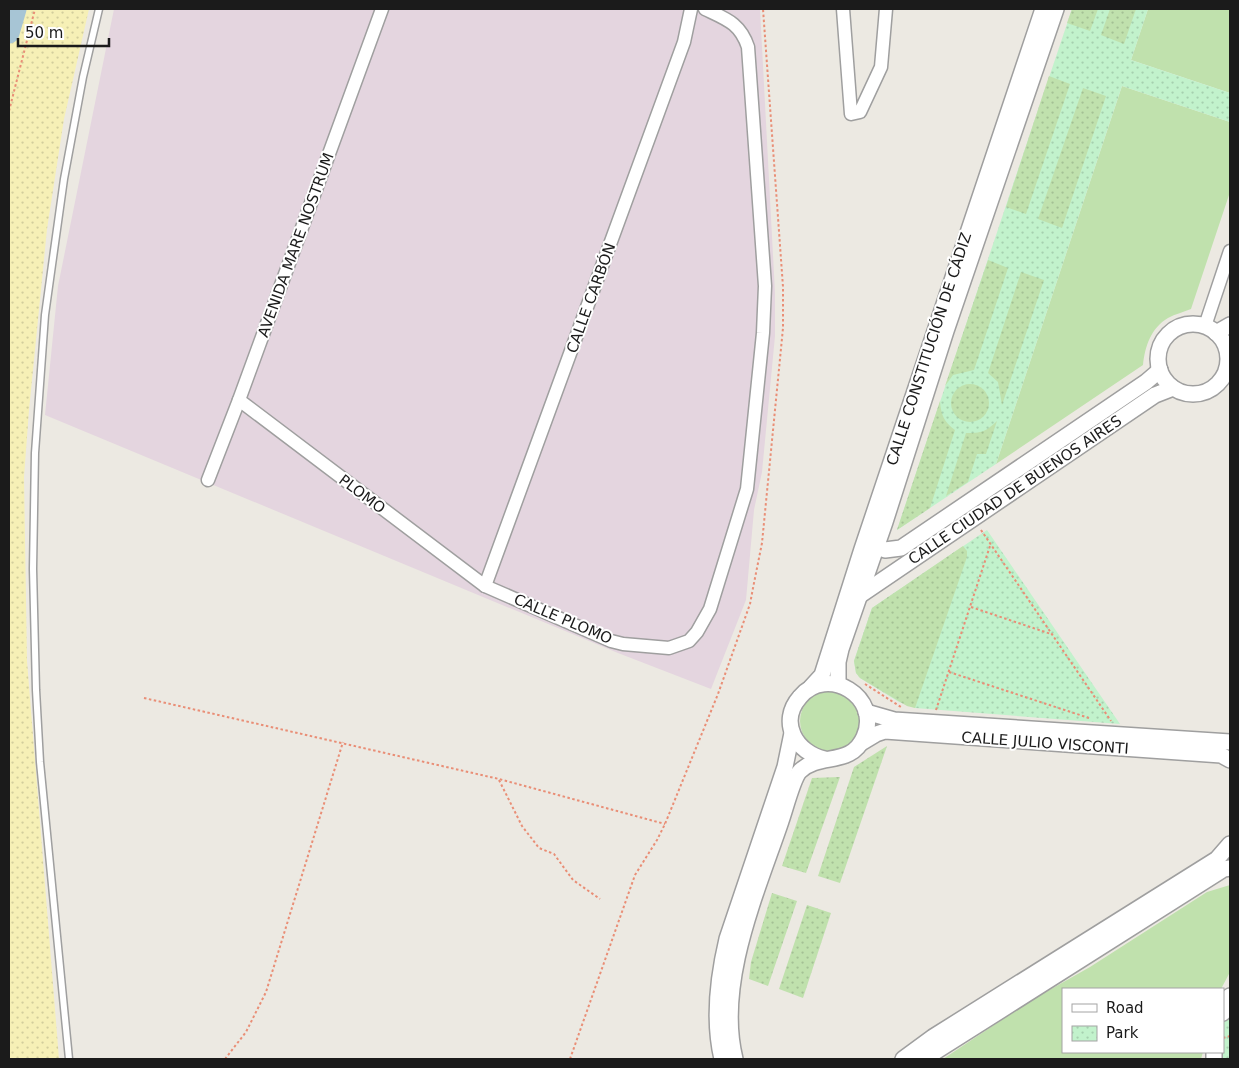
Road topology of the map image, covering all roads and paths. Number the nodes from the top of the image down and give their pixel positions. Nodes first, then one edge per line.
1 (35, 9) edge
2 (99, 9) edge
3 (382, 9) edge
4 (691, 9) edge
5 (705, 9) edge
6 (843, 9) edge
7 (886, 9) edge
8 (1043, 9) edge
9 (1056, 9) edge
10 (9, 111) edge
11 (1230, 251) edge
12 (1230, 325) edge
13 (1210, 329) junction
14 (1229, 348) edge
15 (1160, 370) junction
16 (1173, 388) junction
17 (239, 400) junction
18 (208, 480) dead end
19 (981, 530) dead end
20 (991, 545) junction
21 (869, 548) junction
22 (485, 586) junction
23 (858, 596) junction
24 (970, 607) junction
25 (1052, 634) junction
26 (949, 672) junction
27 (838, 684) junction
28 (865, 684) dead end
29 (811, 687) junction
30 (144, 698) dead end
31 (903, 708) dead end
32 (866, 712) junction
33 (935, 712) dead end
34 (1089, 718) dead end
35 (1108, 725) dead end
36 (792, 733) junction
37 (342, 742) junction
38 (1230, 742) edge
39 (861, 743) junction
40 (825, 759) junction
41 (1230, 760) edge
42 (499, 779) junction
43 (665, 824) dead end
44 (1230, 844) edge
45 (1230, 868) edge
46 (600, 899) dead end
47 (1230, 996) edge
48 (1224, 1011) edge
49 (69, 1059) edge
50 (225, 1059) edge
51 (722, 1059) edge
52 (735, 1059) edge
53 (903, 1059) edge
54 (924, 1059) edge

1 - 10 path
2 - 49 lane
3 - 17 street, AVENIDA MARE NOSTRUM
4 - 22 street, CALLE CARBÓN
5 - 22 street, CALLE PLOMO
6 - 7 street
8 - 21 street, CALLE CONSTITUCIÓN DE CÁDIZ
9 - 21 street, CALLE CONSTITUCIÓN DE CÁDIZ
11 - 13 street
12 - 13 street
13 - 14 street
13 - 15 street
14 - 16 street
15 - 16 street
15 - 21 street, CALLE CIUDAD DE BUENOS AIRES
16 - 23 street, CALLE CIUDAD DE BUENOS AIRES
17 - 18 street, AVENIDA MARE NOSTRUM
17 - 22 street, PLOMO
19 - 20 path
20 - 24 path
20 - 25 path
21 - 23 street, CALLE CONSTITUCIÓN DE CÁDIZ
21 - 29 street, CALLE CONSTITUCIÓN DE CÁDIZ
23 - 27 street, CALLE CONSTITUCIÓN DE CÁDIZ
24 - 25 path
24 - 26 path
25 - 35 path
26 - 33 path
26 - 34 path
27 - 29 street
27 - 32 street
28 - 31 path
29 - 36 street
30 - 37 path
32 - 38 street, CALLE JULIO VISCONTI
32 - 39 street
36 - 40 street
36 - 51 street
37 - 42 path
37 - 50 path
39 - 40 street
39 - 41 street, CALLE JULIO VISCONTI
40 - 52 street
42 - 43 path
42 - 46 path
44 - 53 street
45 - 54 street
47 - 48 street

